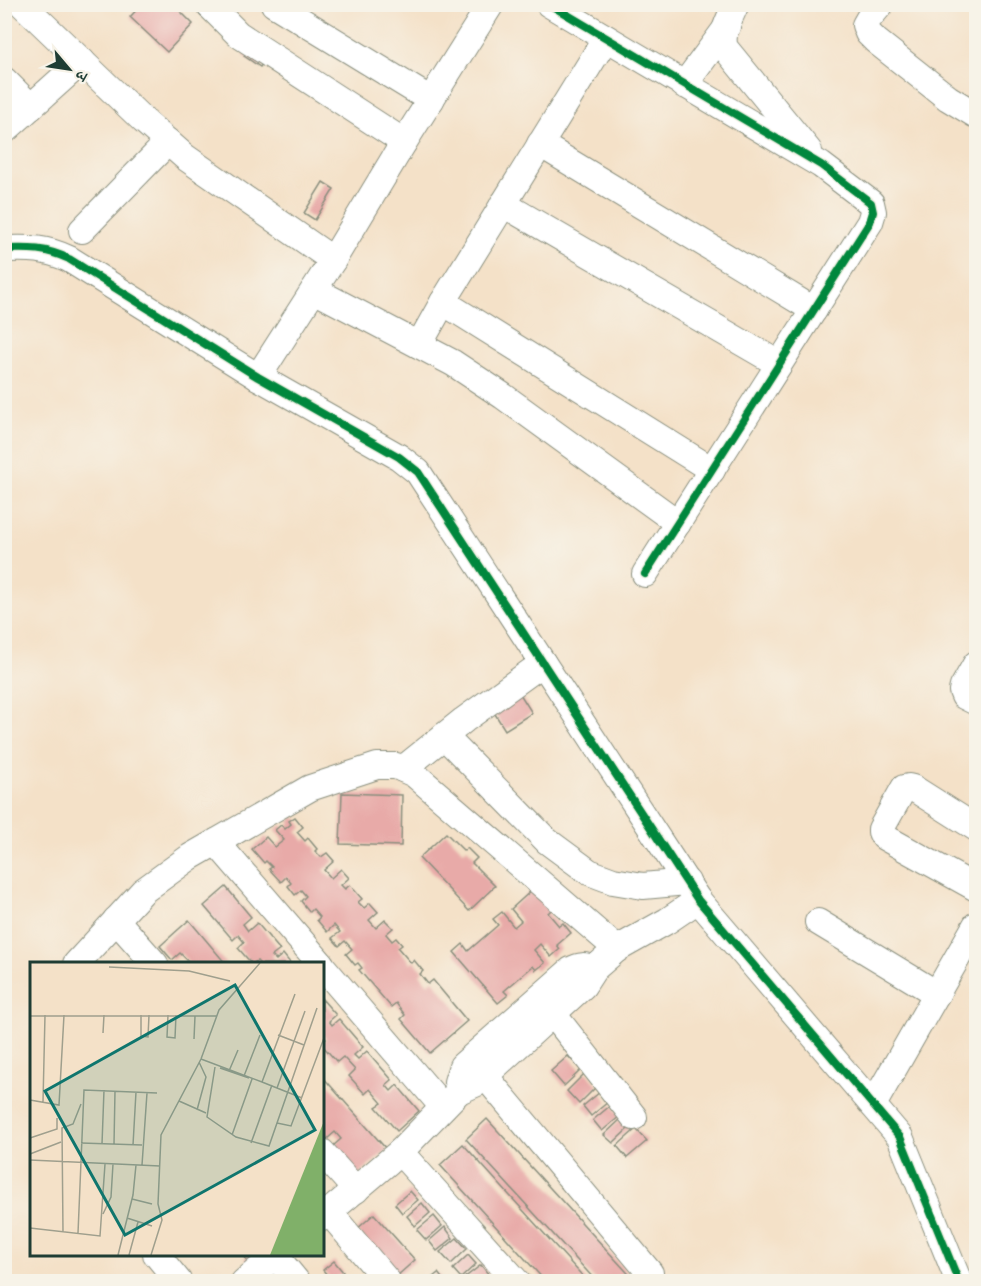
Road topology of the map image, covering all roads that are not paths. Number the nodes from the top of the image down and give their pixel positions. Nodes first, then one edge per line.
1 (22, 4) edge
2 (208, 4) edge
3 (274, 4) edge
4 (491, 4) edge
5 (549, 4) edge
6 (881, 4) edge
7 (731, 16) edge
8 (606, 38) junction
9 (82, 61) junction
10 (4, 80) edge
11 (684, 85) junction
12 (430, 100) junction
13 (31, 107) junction
14 (976, 115) edge
15 (4, 131) edge
16 (168, 142) junction
17 (404, 142) junction
18 (540, 144) junction
19 (821, 165) junction
20 (503, 204) junction
21 (82, 230) dead end
22 (4, 249) edge
23 (333, 260) junction
24 (314, 290) junction
25 (443, 302) junction
26 (814, 310) junction
27 (419, 345) junction
28 (779, 364) junction
29 (258, 377) junction
30 (712, 470) junction
31 (678, 523) junction
32 (645, 574) dead end
33 (543, 663) junction
34 (976, 664) edge
35 (976, 702) edge
36 (444, 736) junction
37 (404, 770) junction
38 (976, 828) edge
39 (216, 842) junction
40 (976, 888) edge
41 (692, 891) junction
42 (116, 920) junction
43 (818, 922) dead end
44 (976, 925) edge
45 (617, 949) junction
46 (77, 962) edge
47 (154, 962) edge
48 (319, 962) edge
49 (324, 967) edge
50 (594, 969) junction
51 (937, 994) junction
52 (553, 1014) junction
53 (484, 1076) junction
54 (451, 1099) junction
55 (873, 1105) junction
56 (634, 1117) dead end
57 (400, 1152) junction
58 (324, 1154) edge
59 (356, 1190) junction
60 (326, 1215) edge
61 (158, 1256) edge
62 (275, 1256) edge
63 (277, 1256) edge
64 (650, 1273) dead end
65 (178, 1281) edge
66 (244, 1281) edge
67 (297, 1281) edge
68 (388, 1281) edge
69 (517, 1281) edge
70 (959, 1281) edge

1 - 9 street
2 - 17 street
3 - 12 street
4 - 12 street
5 - 8 street
6 - 14 street
7 - 11 street
7 - 19 street
8 - 11 street
8 - 18 street
9 - 13 street
9 - 16 street
10 - 13 street
11 - 19 street
12 - 17 street
13 - 15 street
16 - 21 street
16 - 23 street
17 - 23 street
18 - 20 street
18 - 26 street
19 - 26 street
20 - 25 street
20 - 28 street
22 - 29 street
23 - 24 street
24 - 27 street
24 - 29 street
25 - 27 street
25 - 30 street
26 - 28 street
27 - 31 street
28 - 30 street
29 - 33 street
30 - 31 street
31 - 32 street
33 - 36 street
33 - 41 street
34 - 35 street
36 - 37 street
36 - 41 street
37 - 39 street
37 - 45 street
38 - 40 street
39 - 42 street
39 - 48 street
41 - 45 street
41 - 55 street
42 - 46 street
42 - 47 street
43 - 51 street
44 - 51 street
45 - 50 street
49 - 54 street
50 - 52 street
50 - 54 street
51 - 55 street
52 - 53 street
52 - 56 street
53 - 54 street
53 - 64 street
54 - 57 street
55 - 70 street
57 - 59 street
57 - 69 street
58 - 59 street
59 - 60 street
60 - 68 street
61 - 65 street
62 - 66 street
63 - 67 street

